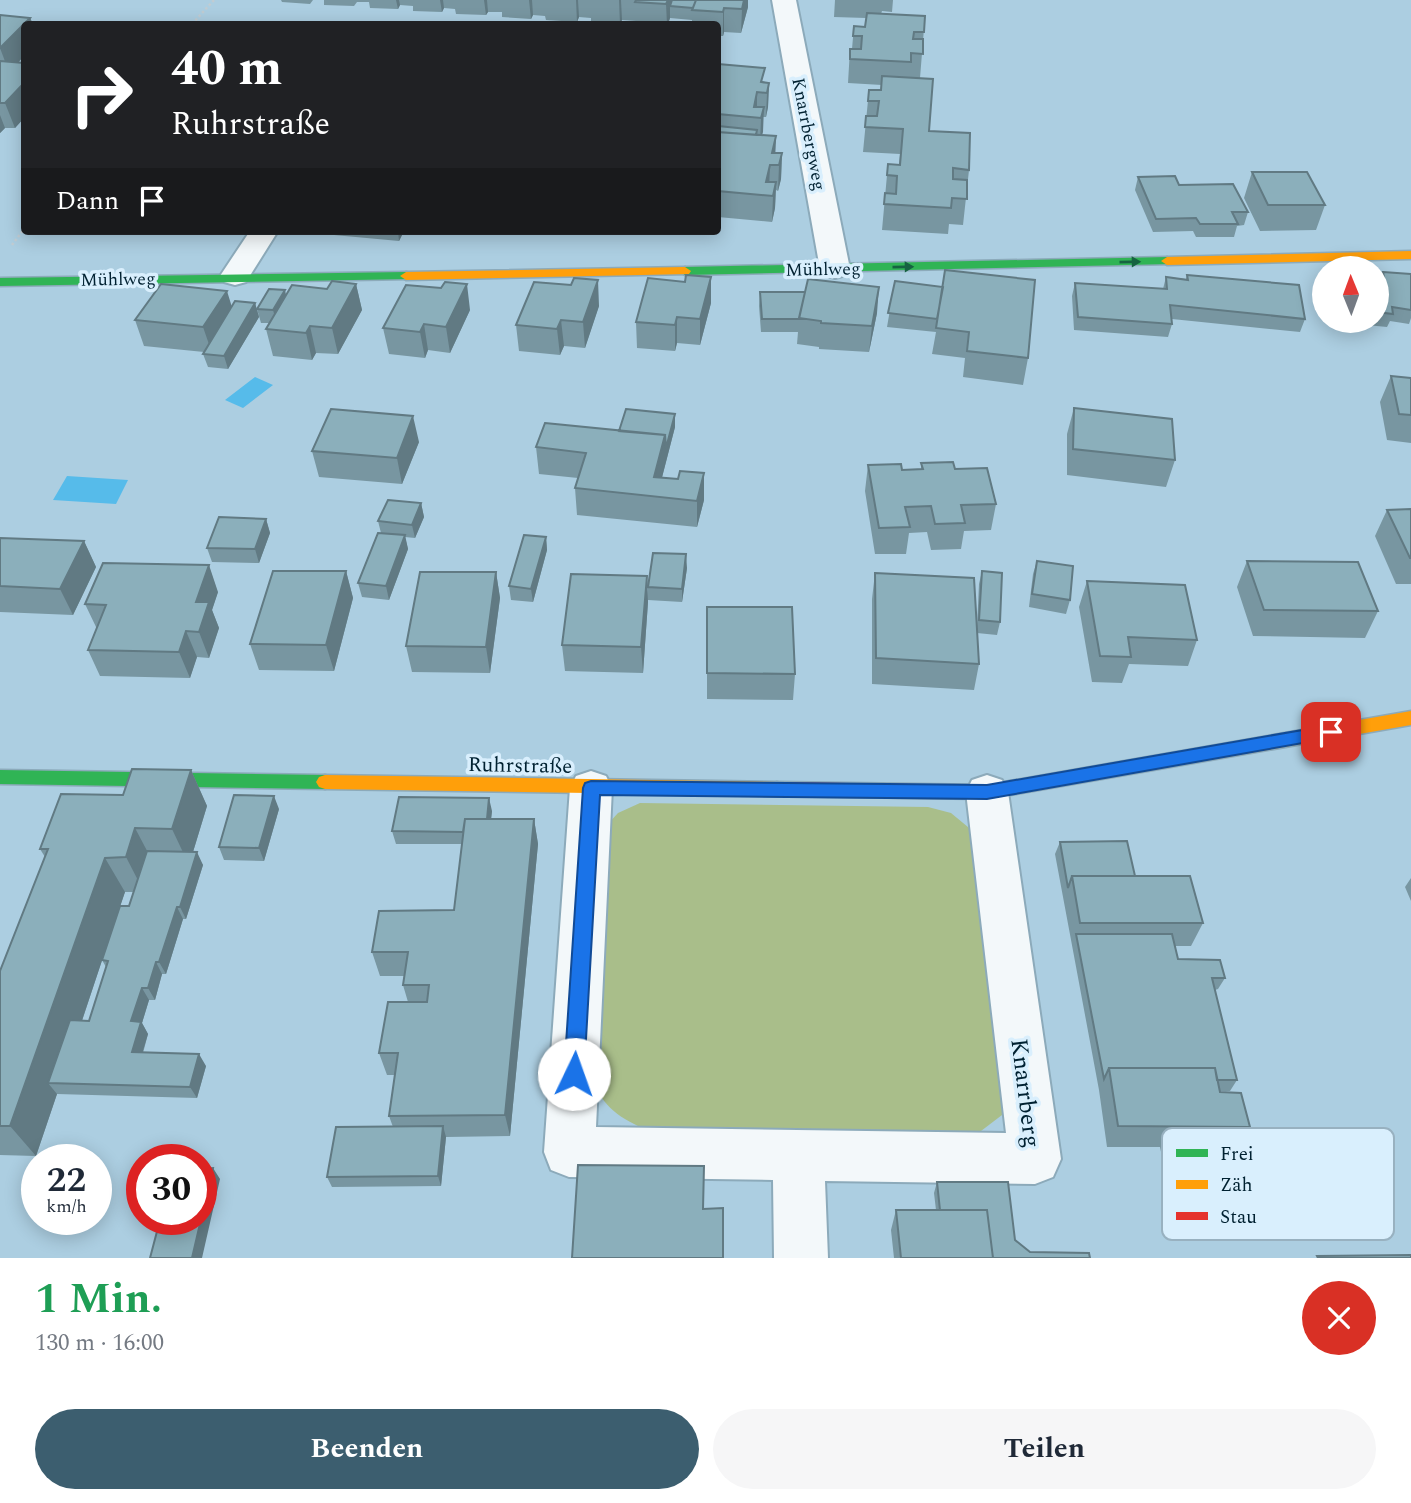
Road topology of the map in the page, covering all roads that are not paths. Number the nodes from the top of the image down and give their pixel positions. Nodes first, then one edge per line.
1 (784, 0) edge
2 (261, 235) edge
3 (1411, 255) edge
4 (835, 269) junction
5 (235, 276) junction
6 (0, 282) edge
7 (1411, 718) edge
8 (0, 776) edge
9 (591, 788) junction
10 (987, 792) junction
11 (798, 1155) junction
12 (801, 1258) edge

1 - 4 street, Knarrbergweg
2 - 5 street
4 -> 3 street, Mühlweg
4 - 5 street, Mühlweg
5 - 6 street, Mühlweg
7 - 10 street, Ruhrstraße
8 - 9 street, Ruhrstraße
9 - 10 street, Ruhrstraße
9 - 11 street, Knarrberg
10 - 11 street, Knarrberg
11 - 12 street

